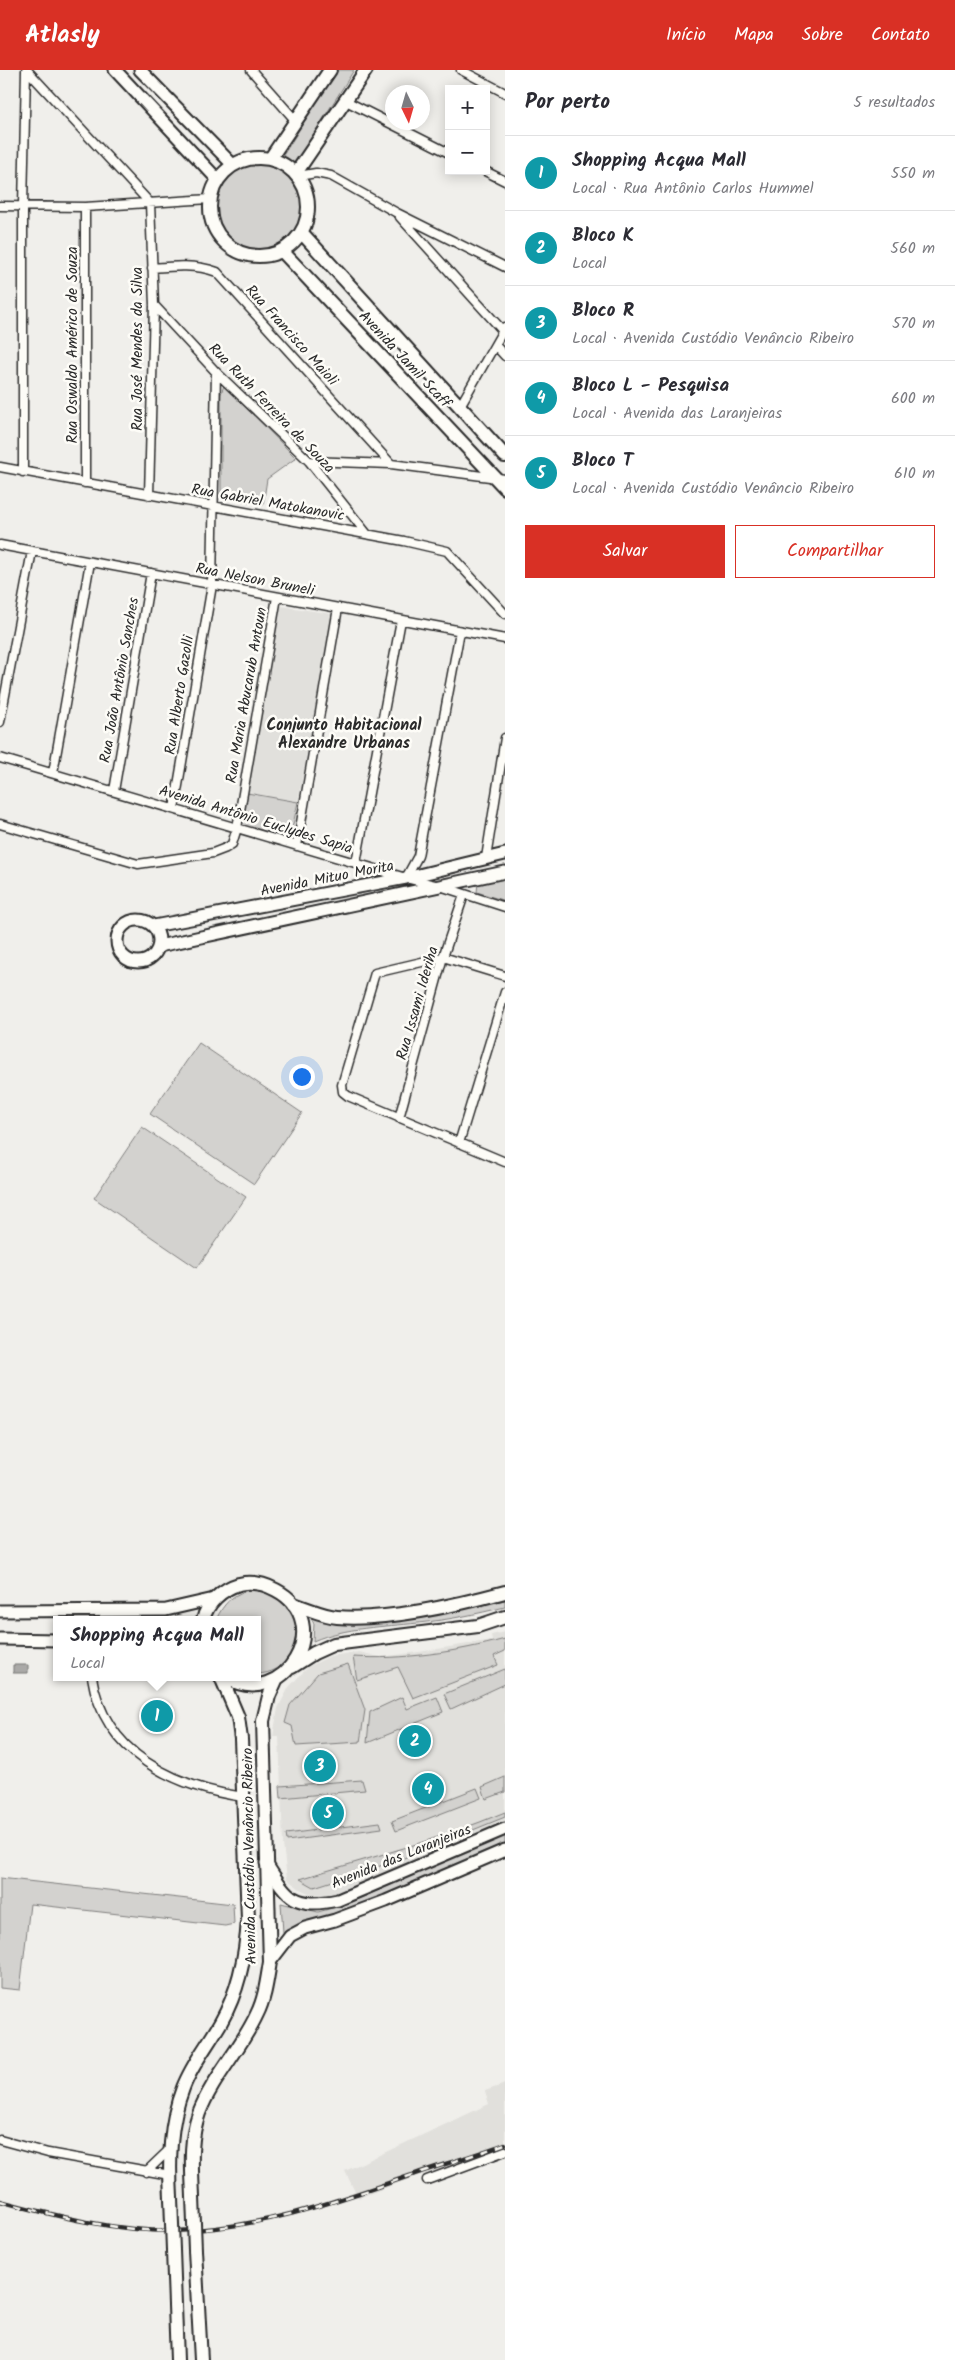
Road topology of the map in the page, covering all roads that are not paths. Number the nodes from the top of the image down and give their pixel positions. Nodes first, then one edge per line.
1 (26, 70) edge
2 (115, 70) edge
3 (251, 70) edge
4 (330, 70) edge
5 (366, 70) edge
6 (461, 70) edge
7 (144, 72) edge
8 (505, 93) edge
9 (346, 101) junction
10 (296, 121) junction
11 (445, 151) edge
12 (270, 159) junction
13 (234, 165) junction
14 (490, 174) edge
15 (297, 175) junction
16 (218, 180) junction
17 (505, 181) edge
18 (210, 199) junction
19 (150, 203) junction
20 (0, 206) edge
21 (23, 206) junction
22 (85, 207) junction
23 (398, 213) junction
24 (302, 233) junction
25 (282, 251) junction
26 (505, 266) edge
27 (152, 268) junction
28 (154, 305) junction
29 (504, 329) edge
30 (495, 346) junction
31 (505, 356) edge
32 (216, 372) junction
33 (460, 406) junction
34 (505, 456) edge
35 (309, 462) junction
36 (391, 464) junction
37 (0, 467) edge
38 (23, 472) junction
39 (492, 476) junction
40 (505, 479) edge
41 (85, 483) junction
42 (505, 488) edge
43 (149, 494) junction
44 (213, 506) junction
45 (367, 534) junction
46 (0, 545) edge
47 (32, 551) junction
48 (90, 562) junction
49 (152, 574) junction
50 (212, 585) junction
51 (277, 597) junction
52 (338, 608) junction
53 (505, 614) edge
54 (401, 620) junction
55 (460, 631) junction
56 (505, 638) edge
57 (0, 722) edge
58 (505, 738) edge
59 (0, 758) edge
60 (53, 773) junction
61 (114, 791) junction
62 (174, 809) junction
63 (0, 824) edge
64 (237, 828) junction
65 (297, 846) junction
66 (505, 854) edge
67 (486, 858) junction
68 (356, 863) junction
69 (505, 872) edge
70 (406, 878) junction
71 (443, 887) junction
72 (464, 895) junction
73 (505, 907) edge
74 (154, 926) junction
75 (159, 946) junction
76 (443, 957) junction
77 (505, 976) edge
78 (505, 992) edge
79 (399, 1118) junction
80 (459, 1143) junction
81 (505, 1162) edge
82 (505, 1592) edge
83 (214, 1599) junction
84 (293, 1604) junction
85 (0, 1611) edge
86 (205, 1616) edge
87 (505, 1617) edge
88 (0, 1638) edge
89 (53, 1640) edge
90 (290, 1668) junction
91 (278, 1678) junction
92 (93, 1681) edge
93 (224, 1681) edge
94 (233, 1681) edge
95 (243, 1797) junction
96 (505, 1829) edge
97 (505, 1850) edge
98 (266, 1863) junction
99 (270, 1962) junction
100 (0, 2140) edge
101 (170, 2148) junction
102 (505, 2151) edge
103 (146, 2172) junction
104 (170, 2175) junction
105 (426, 2180) dead end
106 (177, 2360) edge
107 (201, 2360) edge

1 - 19 street
1 - 21 street
2 - 16 street
3 - 10 street
4 - 10 main road
5 - 9 main road
6 - 8 street
7 - 13 street
9 - 11 street
9 - 15 main road
10 - 12 main road
12 - 13 main road
12 - 15 main road
13 - 16 main road
14 - 17 street
15 - 23 street
15 - 24 main road
16 - 18 main road
18 - 19 street
18 - 25 main road
19 - 22 street
19 - 27 street, Rua José Mendes da Silva
20 - 21 street
21 - 22 street
21 - 38 street
22 - 41 street, Rua Oswaldo Américo de Souza
23 - 26 street
23 - 29 street
24 - 25 main road
24 - 33 main road, Avenida Jamil Scaff
25 - 39 main road, Avenida Jamil Scaff
27 - 28 street, Rua José Mendes da Silva
27 - 36 street, Rua Francisco Maioli
28 - 32 street, Rua Ruth Ferreira de Souza
28 - 43 street, Rua José Mendes da Silva
29 - 30 street
30 - 31 street
30 - 33 street
32 - 35 street, Rua Ruth Ferreira de Souza
32 - 44 street, Rua Alberto Gazolli
33 - 34 main road, Avenida Jamil Scaff
35 - 36 street
35 - 45 street, Rua Ruth Ferreira de Souza
36 - 39 street
37 - 38 street, Rua Gabriel Matokanovic
38 - 41 street, Rua Gabriel Matokanovic
39 - 40 street
39 - 42 main road, Avenida Jamil Scaff
41 - 43 street, Rua Gabriel Matokanovic
43 - 44 street, Rua Gabriel Matokanovic
44 - 45 street, Rua Gabriel Matokanovic
44 - 50 street, Rua Alberto Gazolli
45 - 53 street, Rua Gabriel Matokanovic
46 - 47 street, Rua Nelson Bruneli
47 - 48 street, Rua Nelson Bruneli
47 - 57 street
48 - 49 street, Rua Nelson Bruneli
48 - 60 street
49 - 50 street, Rua Nelson Bruneli
49 - 61 street, Rua João Antônio Sanches
50 - 51 street, Rua Nelson Bruneli
50 - 62 street, Rua Alberto Gazolli
51 - 52 street, Rua Nelson Bruneli
51 - 64 street, Rua Maria Abucarub Antoun
52 - 54 street, Rua Nelson Bruneli
52 - 65 street
54 - 55 street, Rua Nelson Bruneli
54 - 68 street
55 - 56 street, Rua Nelson Bruneli
55 - 70 street
58 - 67 street
59 - 60 street, Avenida Antônio Euclydes Sapia
60 - 61 street, Avenida Antônio Euclydes Sapia
61 - 62 street, Avenida Antônio Euclydes Sapia
62 - 64 street, Avenida Antônio Euclydes Sapia
63 - 64 street
64 - 65 street, Avenida Antônio Euclydes Sapia
65 - 68 street, Avenida Antônio Euclydes Sapia
66 - 67 street, Avenida Mituo Morita
67 - 70 street, Avenida Mituo Morita
68 - 70 street, Avenida Antônio Euclydes Sapia
69 - 71 street, Avenida Mituo Morita
70 - 71 street, Avenida Antônio Euclydes Sapia
70 - 74 street, Avenida Mituo Morita
71 - 72 street, Avenida Antônio Euclydes Sapia
71 - 75 street, Avenida Mituo Morita
72 - 73 street, Avenida Antônio Euclydes Sapia
72 - 76 street, Rua Issami Ideriha
74 - 75 street
74 - 75 street
76 - 77 street
76 - 79 street, Rua Issami Ideriha
76 - 79 street
78 - 80 street
79 - 80 street
80 - 81 street
82 - 84 main road
83 - 84 main road
83 - 85 street
83 - 86 main road
84 - 90 main road
87 - 90 main road
88 - 89 street
90 - 91 main road
91 - 94 main road
91 - 98 main road, Avenida Custódio Venâncio Ribeiro
92 - 95 street
93 - 95 main road, Avenida Custódio Venâncio Ribeiro
95 - 101 main road, Avenida Custódio Venâncio Ribeiro
96 - 98 street, Avenida das Laranjeiras
97 - 99 street
98 - 99 main road, Avenida Custódio Venâncio Ribeiro
99 - 107 main road, Avenida Custódio Venâncio Ribeiro, bridge
100 - 103 street
101 - 103 street
101 - 104 main road, Avenida Custódio Venâncio Ribeiro
102 - 105 street
103 - 104 street
104 - 106 main road, Avenida Custódio Venâncio Ribeiro, bridge

